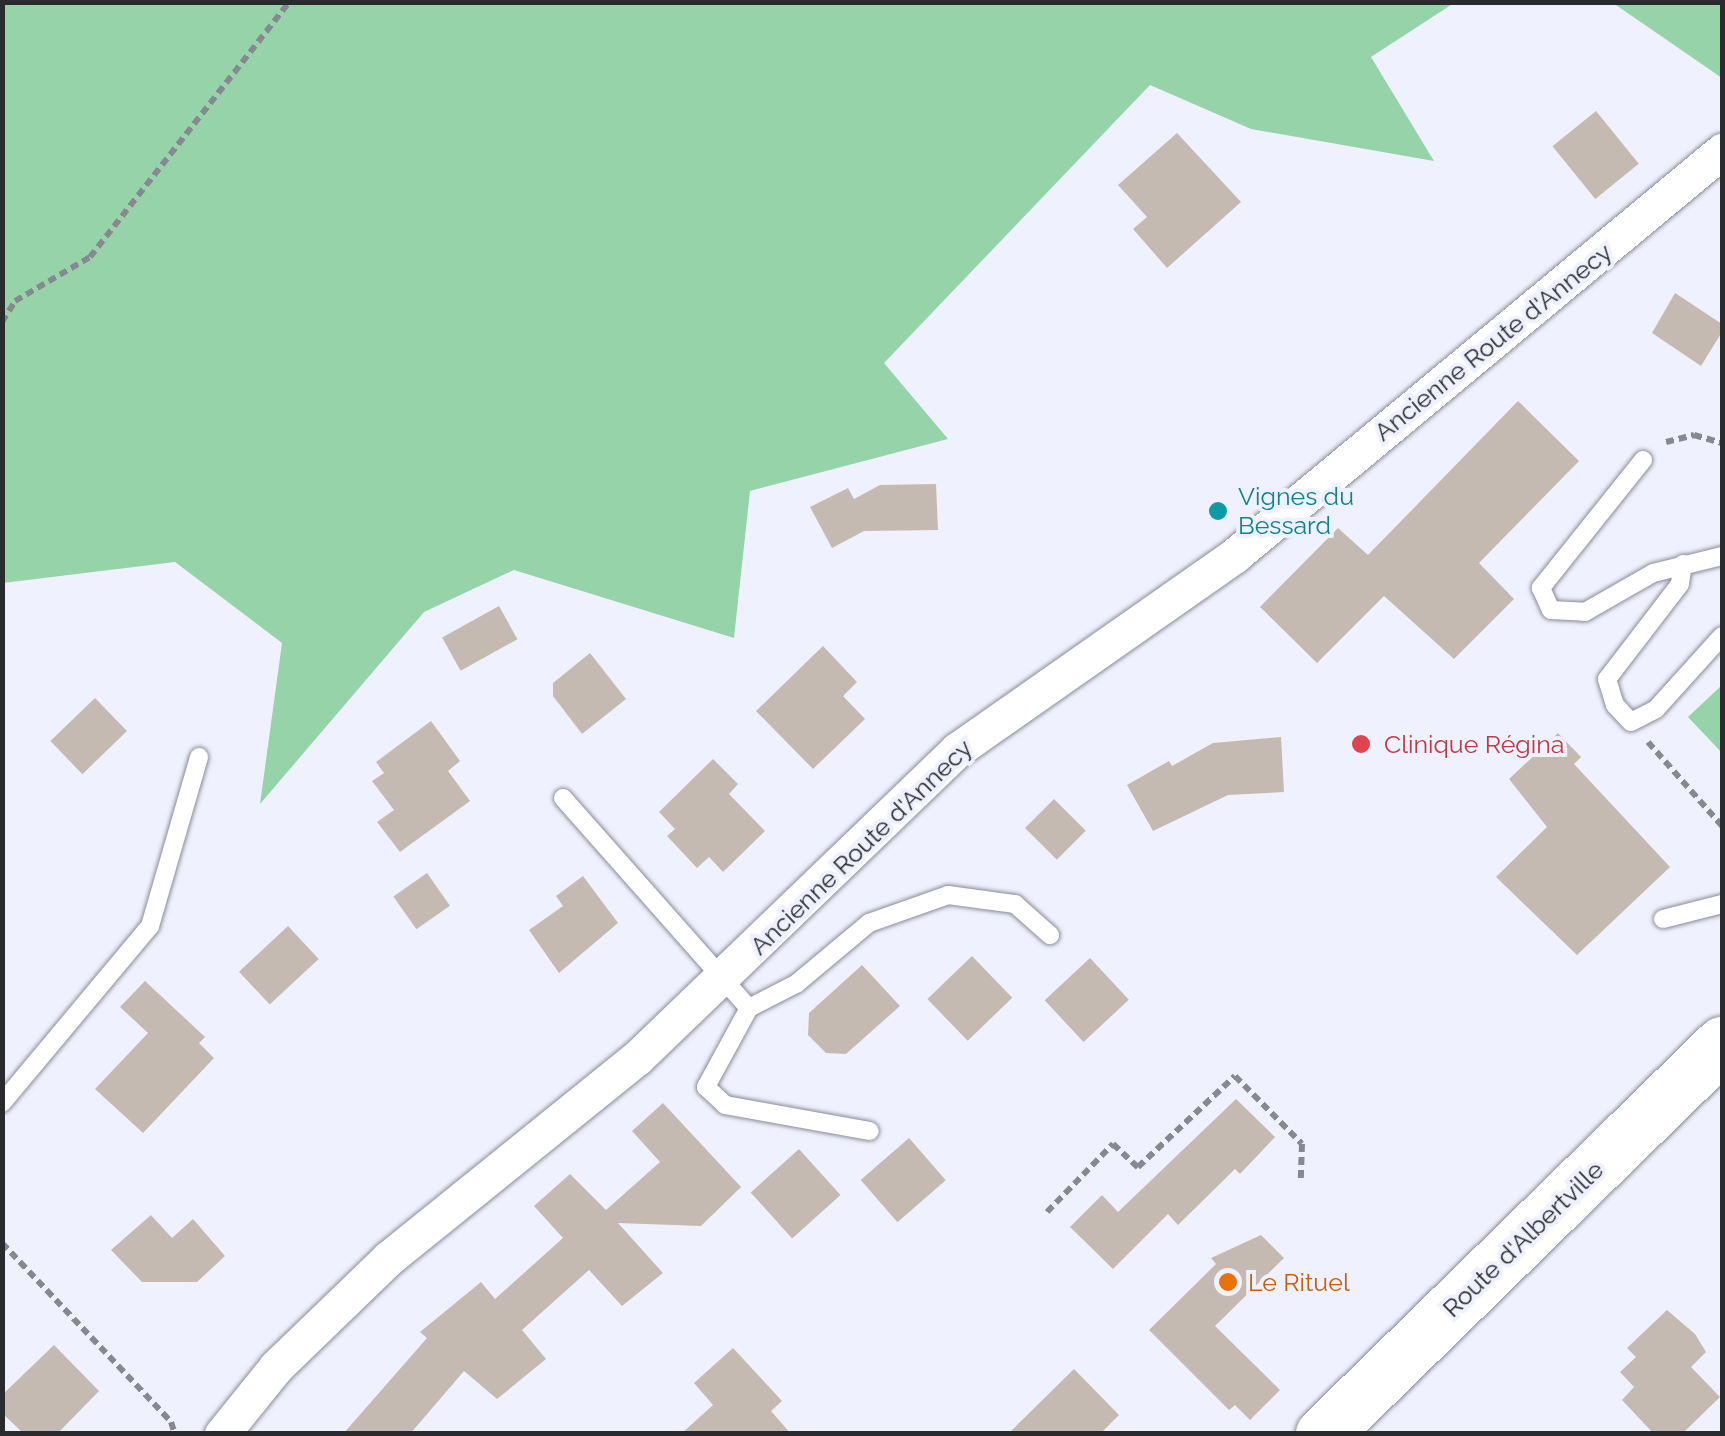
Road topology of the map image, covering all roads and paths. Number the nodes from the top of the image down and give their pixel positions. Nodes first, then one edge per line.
1 (289, 2) edge
2 (1722, 151) edge
3 (2, 322) edge
4 (1722, 442) edge
5 (1643, 460) joint
6 (1722, 556) edge
7 (1683, 564) junction
8 (1722, 636) edge
9 (1631, 722) junction
10 (198, 756) dead end
11 (563, 798) dead end
12 (1722, 826) edge
13 (1722, 904) edge
14 (1663, 919) dead end
15 (1050, 935) dead end
16 (724, 978) junction
17 (749, 1008) junction
18 (1722, 1044) edge
19 (2, 1103) edge
20 (870, 1130) dead end
21 (1301, 1180) dead end
22 (1047, 1212) dead end
23 (2, 1243) edge
24 (175, 1434) edge
25 (222, 1434) edge
26 (1323, 1434) edge

1 - 3 path
2 - 16 street, Ancienne Route d'Annecy
4 - 5 path
5 - 7 lane
6 - 7 lane
7 - 9 lane
8 - 9 lane
9 - 12 path
10 - 19 lane
11 - 16 lane
13 - 14 lane
15 - 17 lane
16 - 17 lane
16 - 25 street, Ancienne Route d'Annecy
17 - 20 lane
18 - 26 main road, Route d'Albertville
21 - 22 path
23 - 24 path

